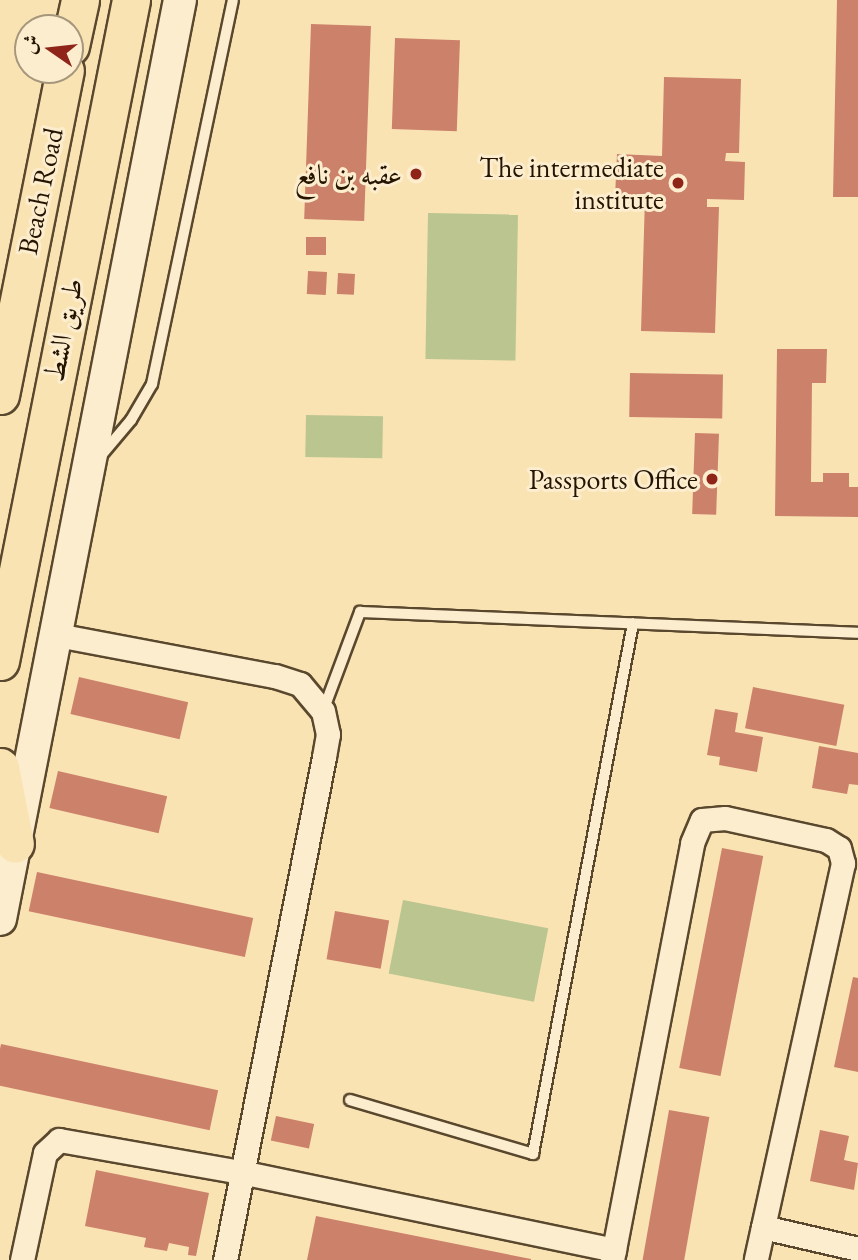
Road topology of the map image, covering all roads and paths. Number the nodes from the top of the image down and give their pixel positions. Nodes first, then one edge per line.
1 (131, 0) edge
2 (180, 0) edge
3 (233, 0) edge
4 (62, 84) edge
5 (0, 395) edge
6 (84, 475) junction
7 (633, 624) junction
8 (858, 633) edge
9 (57, 635) junction
10 (0, 661) edge
11 (323, 711) junction
12 (0, 767) edge
13 (15, 844) junction
14 (0, 919) edge
15 (350, 1100) dead end
16 (246, 1173) junction
17 (763, 1227) junction
18 (858, 1249) edge
19 (613, 1255) edge
20 (22, 1260) edge
21 (225, 1260) edge
22 (756, 1260) edge

1 - 10 main road, طريق الشط
2 - 6 street
3 - 6 lane
4 - 5 main road, Beach Road
6 - 9 street
7 - 8 lane
7 - 11 lane
7 - 15 lane
9 - 11 street
9 - 13 street
11 - 16 street
12 - 13 main road
13 - 14 street
16 - 19 street
16 - 20 street
16 - 21 street
17 - 18 street
17 - 19 street
17 - 22 street

